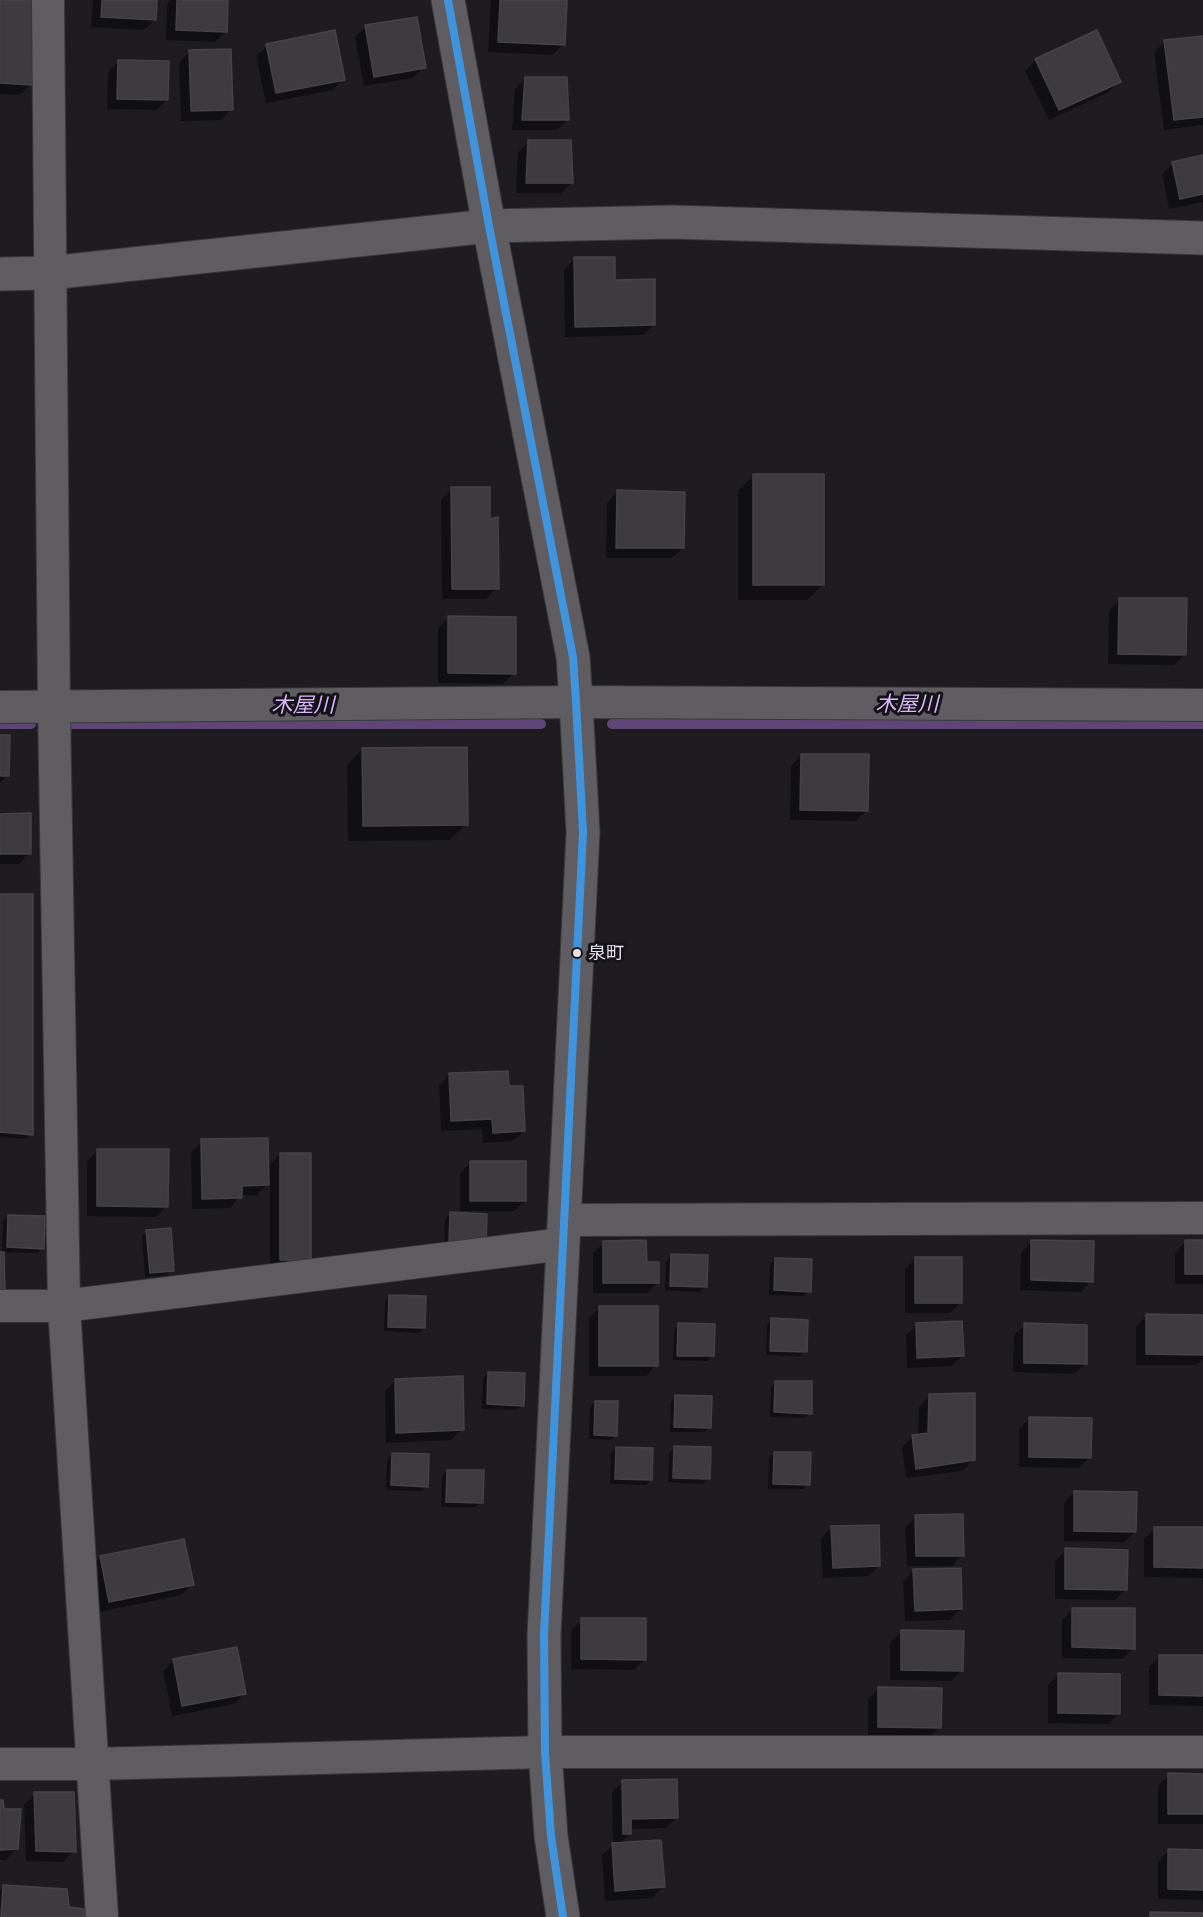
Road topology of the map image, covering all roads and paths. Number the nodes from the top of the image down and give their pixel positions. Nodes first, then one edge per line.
1 (48, 0) edge
2 (448, 0) edge
3 (489, 226) junction
4 (1203, 238) edge
5 (49, 273) junction
6 (0, 274) edge
7 (576, 702) junction
8 (1203, 705) edge
9 (0, 707) edge
10 (54, 707) junction
11 (1203, 1218) edge
12 (564, 1232) junction
13 (0, 1306) edge
14 (64, 1306) junction
15 (545, 1752) junction
16 (1203, 1752) edge
17 (0, 1764) edge
18 (93, 1764) junction
19 (102, 1917) edge
20 (563, 1917) edge

1 - 5 street
2 - 3 street
3 - 4 street
3 - 5 street
3 - 7 street
5 - 6 street
5 - 10 street
7 - 8 street
7 - 10 street
7 - 12 street
9 - 10 street
10 - 14 street
11 - 12 street
12 - 14 street
12 - 15 street
13 - 14 street
14 - 18 street
15 - 16 street
15 - 18 street
15 - 20 street
17 - 18 street
18 - 19 street

